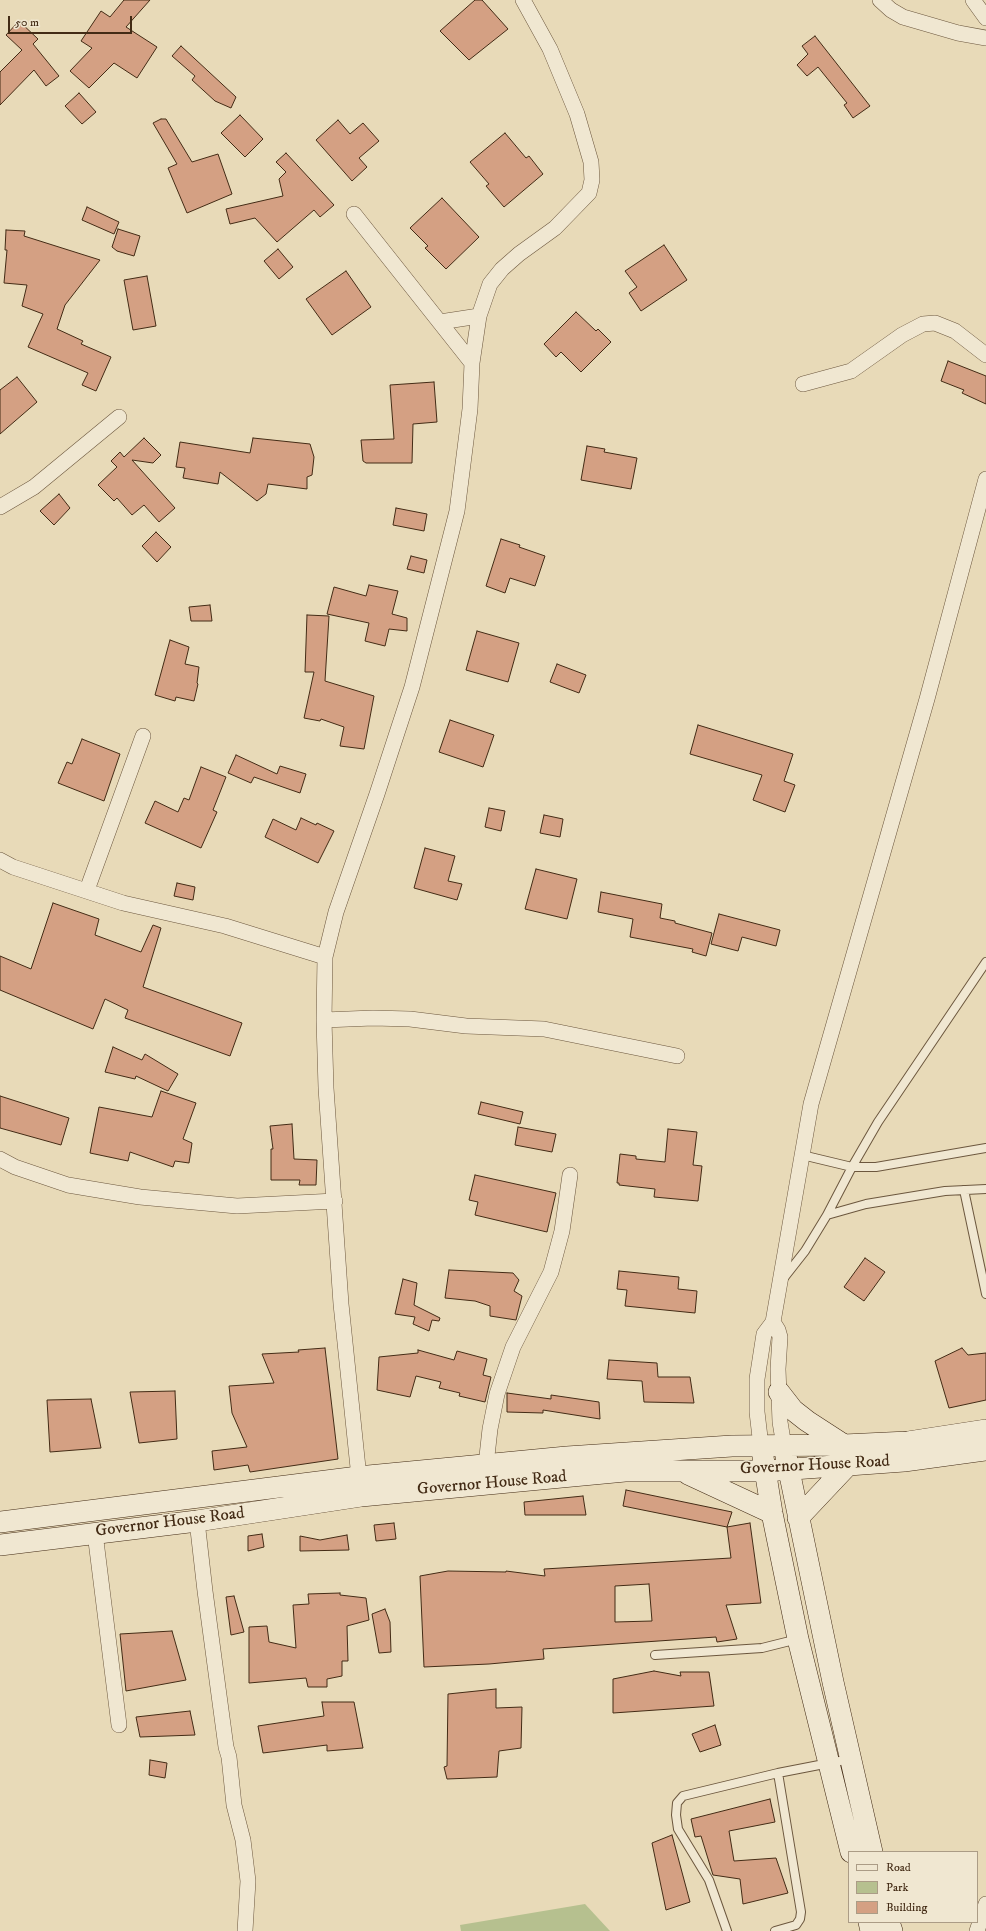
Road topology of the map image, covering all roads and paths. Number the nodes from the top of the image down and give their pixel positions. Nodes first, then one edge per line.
1 (523, 0) edge
2 (880, 0) edge
3 (973, 0) edge
4 (986, 18) edge
5 (986, 38) edge
6 (354, 214) dead end
7 (479, 316) junction
8 (440, 322) junction
9 (986, 355) edge
10 (472, 363) junction
11 (803, 384) dead end
12 (119, 417) dead end
13 (986, 479) edge
14 (0, 507) edge
15 (142, 736) dead end
16 (0, 860) edge
17 (86, 890) junction
18 (325, 957) junction
19 (986, 962) edge
20 (324, 1020) junction
21 (677, 1056) dead end
22 (986, 1148) edge
23 (802, 1155) junction
24 (0, 1159) edge
25 (852, 1167) junction
26 (570, 1175) dead end
27 (986, 1189) edge
28 (964, 1190) junction
29 (335, 1201) junction
30 (827, 1215) junction
31 (779, 1284) junction
32 (986, 1294) edge
33 (773, 1322) junction
34 (779, 1392) junction
35 (986, 1430) edge
36 (844, 1445) junction
37 (762, 1446) junction
38 (784, 1446) junction
39 (986, 1450) edge
40 (486, 1464) junction
41 (848, 1466) junction
42 (788, 1469) junction
43 (682, 1471) junction
44 (765, 1471) junction
45 (360, 1487) junction
46 (772, 1513) junction
47 (798, 1518) junction
48 (197, 1521) junction
49 (0, 1522) edge
50 (95, 1533) junction
51 (0, 1545) edge
52 (798, 1639) junction
53 (655, 1655) dead end
54 (119, 1725) dead end
55 (850, 1759) junction
56 (829, 1762) junction
57 (778, 1773) junction
58 (851, 1851) edge
59 (872, 1851) edge
60 (986, 1904) edge
61 (245, 1931) edge
62 (727, 1931) edge
63 (774, 1931) edge
64 (977, 1931) edge

1 - 7 street
2 - 5 street
3 - 4 street
6 - 8 street
7 - 8 street
7 - 10 street
8 - 10 street
9 - 11 street
10 - 18 street
12 - 14 street
13 - 23 street
15 - 17 street
16 - 17 street
17 - 18 street
18 - 20 street
19 - 25 lane
20 - 21 street
20 - 29 street
22 - 25 lane
23 - 25 lane
23 - 31 street
24 - 29 street
25 - 30 lane
26 - 40 street
27 - 28 lane
28 - 30 lane
28 - 32 lane
29 - 45 street
30 - 31 lane
31 - 33 street
33 - 34 street
33 - 37 street
34 - 36 main road
34 - 38 street
35 - 36 main road, Governor House Road
36 - 38 main road, Governor House Road
37 - 38 main road, Governor House Road
37 - 40 main road, Governor House Road
37 - 44 main road
38 - 42 main road
39 - 41 main road, Governor House Road
40 - 45 main road, Governor House Road
41 - 42 main road, Governor House Road
41 - 47 main road
42 - 44 main road, Governor House Road
42 - 47 main road
43 - 44 main road, Governor House Road
43 - 45 main road, Governor House Road
43 - 46 main road
44 - 46 main road
45 - 48 main road, Governor House Road
45 - 49 main road, Governor House Road
46 - 52 main road
47 - 55 main road
48 - 50 main road, Governor House Road
48 - 61 street
50 - 51 main road, Governor House Road
50 - 54 street
52 - 53 lane
52 - 56 main road
55 - 56 lane
55 - 59 main road
56 - 57 lane
56 - 58 main road
57 - 62 lane
57 - 63 lane
60 - 64 street

